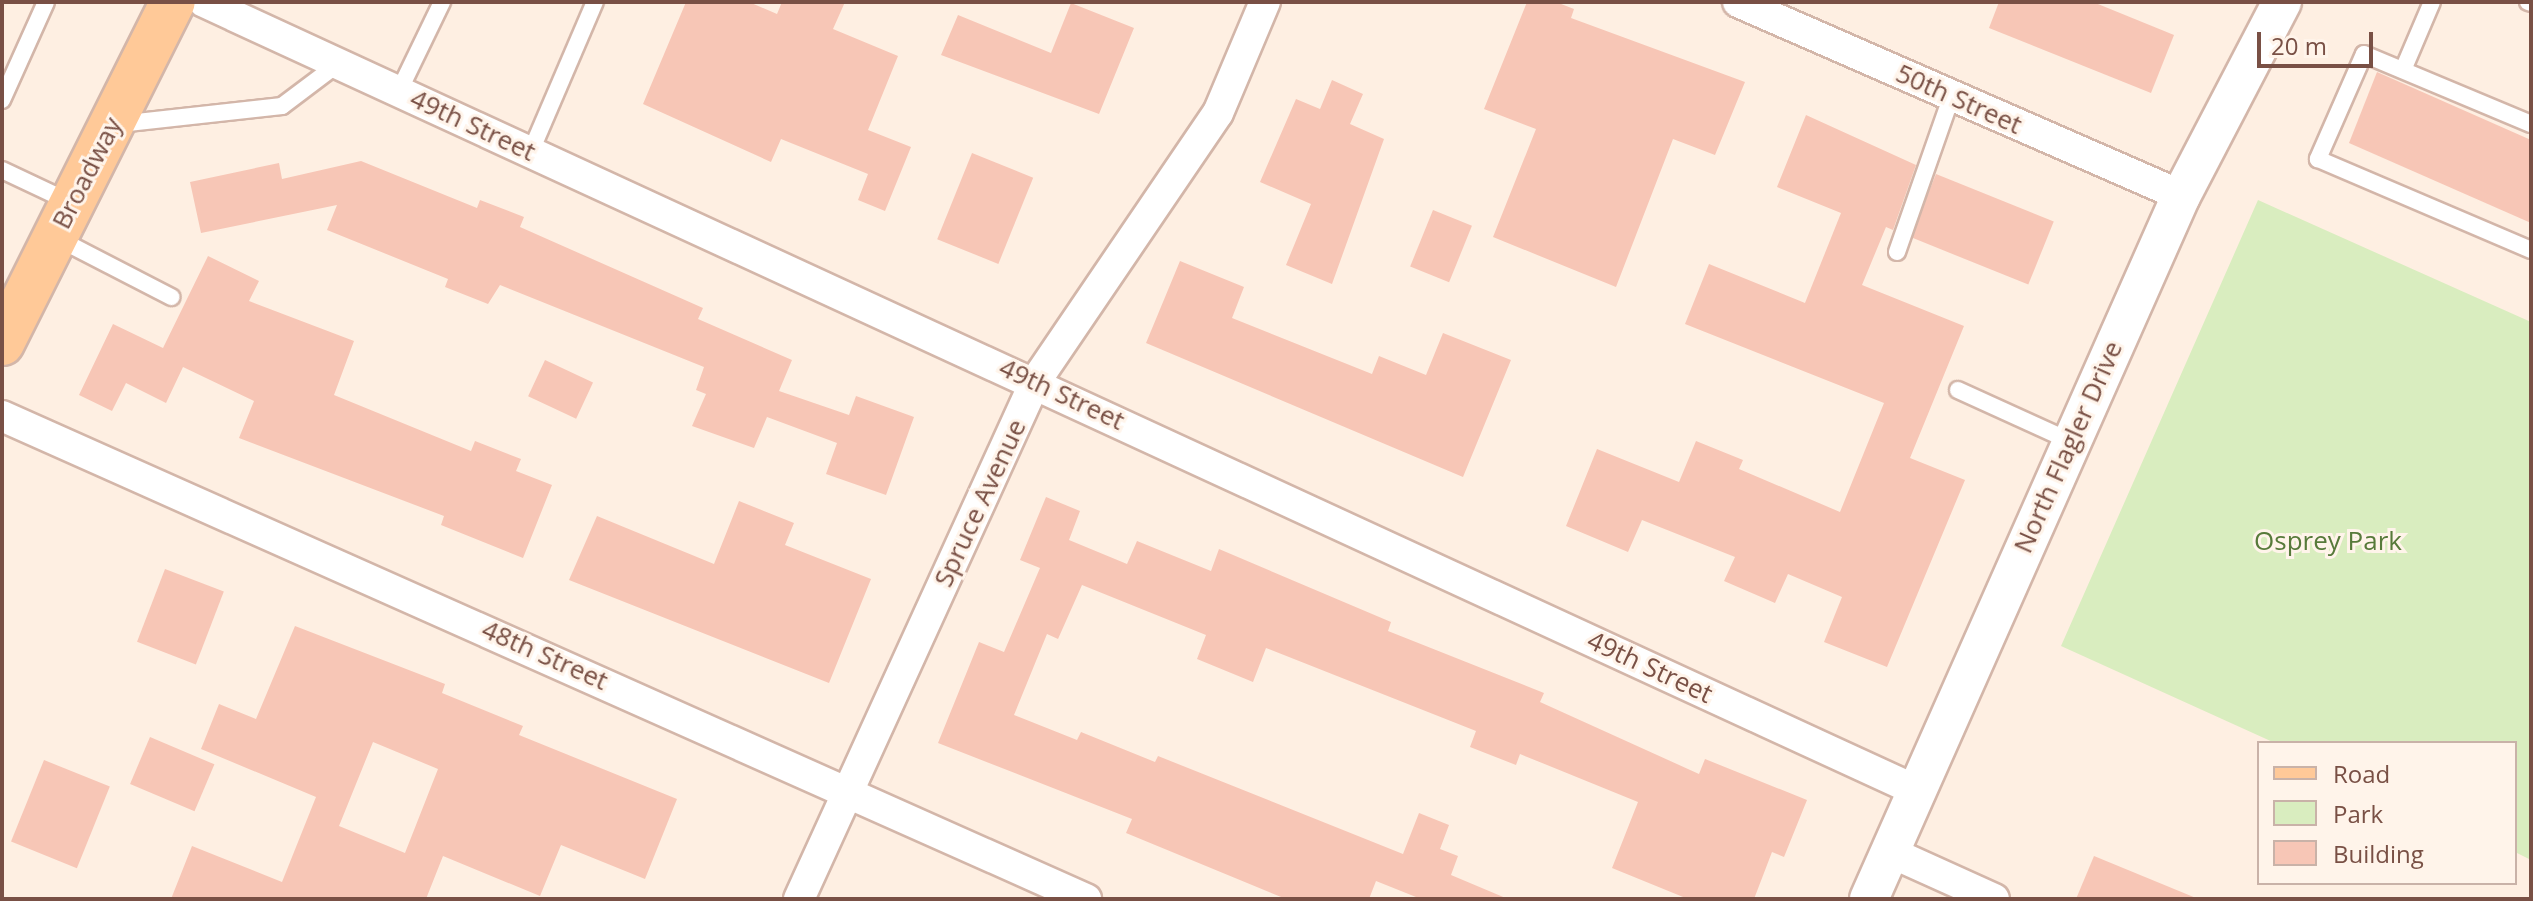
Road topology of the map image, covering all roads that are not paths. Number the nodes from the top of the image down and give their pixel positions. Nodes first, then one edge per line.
1 (46, 2) edge
2 (173, 2) edge
3 (204, 2) edge
4 (442, 2) edge
5 (595, 2) edge
6 (1265, 2) edge
7 (1738, 2) edge
8 (2282, 2) edge
9 (2432, 2) edge
10 (338, 64) junction
11 (2403, 70) junction
12 (399, 91) junction
13 (1952, 95) junction
14 (2, 100) edge
15 (2531, 124) edge
16 (111, 125) junction
17 (531, 151) junction
18 (2, 170) edge
19 (2181, 196) junction
20 (64, 220) junction
21 (2531, 250) edge
22 (1897, 252) dead end
23 (171, 297) dead end
24 (2, 343) edge
25 (1035, 382) junction
26 (1958, 390) dead end
27 (2, 416) edge
28 (2070, 441) junction
29 (849, 790) junction
30 (1917, 791) junction
31 (1890, 852) junction
32 (799, 899) edge
33 (1086, 899) edge
34 (1869, 899) edge
35 (1994, 899) edge

1 - 14 lane
2 - 16 main road, Broadway
3 - 10 street, 49th Street
4 - 12 lane
5 - 17 lane
6 - 25 street, Spruce Avenue
7 - 13 street, 50th Street
8 - 19 street, North Flagler Drive
9 - 11 lane
10 - 12 street, 49th Street
10 - 16 lane
11 - 15 lane
11 - 21 lane
12 - 17 street, 49th Street
13 - 19 street, 50th Street
13 - 22 lane
16 - 20 main road, Broadway
17 - 25 street, 49th Street
18 - 20 lane
19 - 28 street, North Flagler Drive
20 - 23 lane
20 - 24 main road, Broadway
25 - 29 street, Spruce Avenue
25 - 30 street, 49th Street
26 - 28 lane
27 - 29 street, 48th Street
28 - 30 street, North Flagler Drive
29 - 32 street, Spruce Avenue
29 - 33 street, 48th Street
30 - 31 street, North Flagler Drive
31 - 34 street, North Flagler Drive
31 - 35 street

